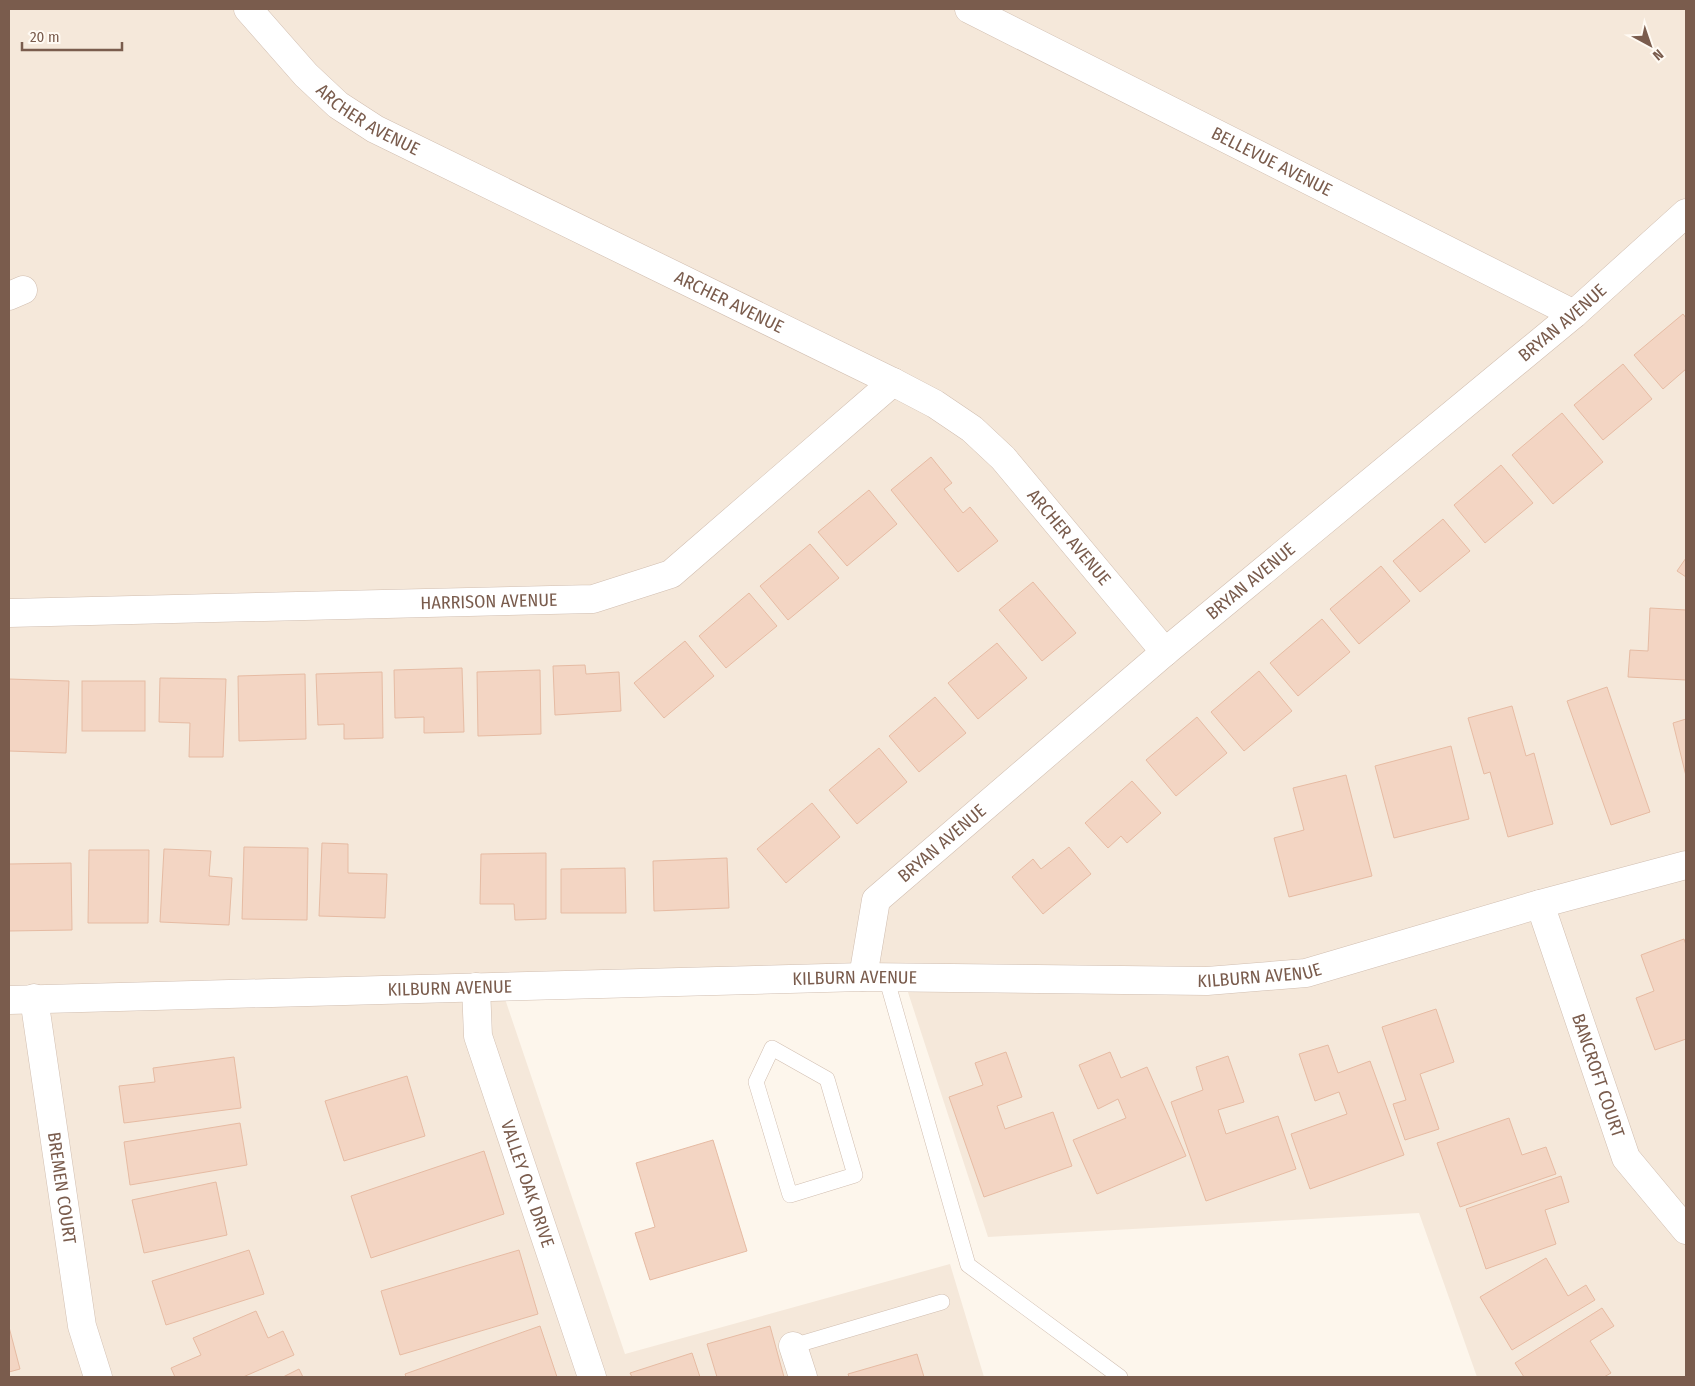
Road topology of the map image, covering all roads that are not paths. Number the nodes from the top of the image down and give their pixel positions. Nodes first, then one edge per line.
1 (248, 9) edge
2 (968, 9) edge
3 (1686, 213) edge
4 (1574, 314) junction
5 (894, 382) junction
6 (9, 613) edge
7 (1165, 652) junction
8 (1686, 865) edge
9 (1540, 904) junction
10 (874, 977) junction
11 (476, 987) junction
12 (22, 999) edge
13 (772, 1048) joint
14 (1686, 1230) edge
15 (942, 1302) dead end
16 (793, 1346) joint
17 (98, 1377) edge
18 (592, 1377) edge
19 (803, 1377) edge
20 (1120, 1377) edge

1 - 5 street, ARCHER AVENUE
2 - 4 street, BELLEVUE AVENUE
3 - 4 street, BRYAN AVENUE
4 - 7 street, BRYAN AVENUE
5 - 6 street, HARRISON AVENUE
5 - 7 street, ARCHER AVENUE
7 - 10 street, BRYAN AVENUE
8 - 9 street, KILBURN AVENUE
9 - 10 street, KILBURN AVENUE
9 - 14 street, BANCROFT COURT
10 - 11 street, KILBURN AVENUE
10 - 20 lane
11 - 12 street, KILBURN AVENUE
11 - 18 street, VALLEY OAK DRIVE
12 - 17 street, BREMEN COURT
13 - 13 lane
15 - 16 lane
16 - 19 street

